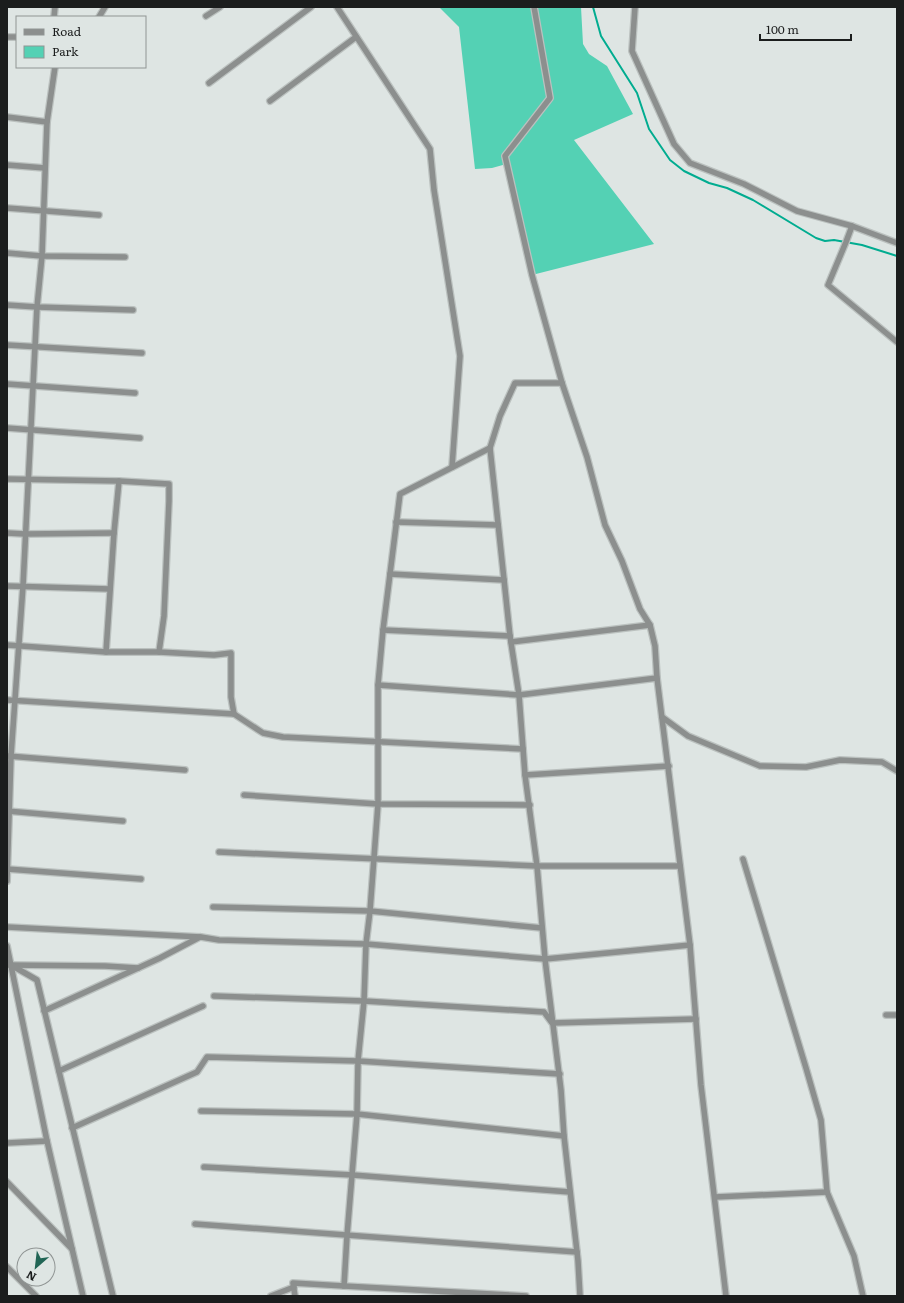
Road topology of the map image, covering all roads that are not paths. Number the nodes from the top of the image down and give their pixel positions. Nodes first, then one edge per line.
1 (105, 7) edge
2 (220, 7) edge
3 (311, 7) edge
4 (337, 7) edge
5 (534, 7) edge
6 (635, 7) edge
7 (100, 16) edge
8 (206, 16) dead end
9 (356, 37) junction
10 (55, 68) edge
11 (209, 83) dead end
12 (270, 101) dead end
13 (7, 117) edge
14 (47, 122) junction
15 (7, 165) edge
16 (45, 168) junction
17 (7, 208) edge
18 (43, 211) junction
19 (99, 215) dead end
20 (852, 226) junction
21 (897, 243) edge
22 (7, 253) edge
23 (42, 256) junction
24 (125, 257) dead end
25 (7, 305) edge
26 (37, 307) junction
27 (133, 310) dead end
28 (897, 342) edge
29 (7, 345) edge
30 (35, 346) junction
31 (142, 353) dead end
32 (562, 383) junction
33 (7, 384) edge
34 (33, 386) junction
35 (135, 394) dead end
36 (7, 428) edge
37 (30, 429) junction
38 (140, 438) dead end
39 (490, 448) junction
40 (452, 467) junction
41 (7, 479) edge
42 (28, 480) junction
43 (119, 481) junction
44 (396, 522) junction
45 (498, 525) junction
46 (7, 533) edge
47 (114, 533) junction
48 (25, 534) junction
49 (390, 574) junction
50 (504, 580) junction
51 (7, 586) edge
52 (23, 586) junction
53 (110, 589) junction
54 (650, 625) junction
55 (383, 630) junction
56 (511, 639) junction
57 (7, 645) edge
58 (18, 647) junction
59 (106, 652) junction
60 (159, 652) junction
61 (657, 678) junction
62 (378, 685) junction
63 (519, 695) junction
64 (7, 700) edge
65 (14, 701) junction
66 (234, 714) junction
67 (662, 717) junction
68 (377, 742) junction
69 (523, 749) junction
70 (9, 756) edge
71 (669, 766) junction
72 (185, 770) dead end
73 (897, 771) edge
74 (525, 776) junction
75 (244, 795) dead end
76 (378, 804) junction
77 (530, 805) junction
78 (8, 812) edge
79 (123, 821) dead end
80 (219, 852) dead end
81 (374, 860) junction
82 (743, 860) dead end
83 (538, 866) junction
84 (680, 866) junction
85 (8, 869) edge
86 (141, 879) dead end
87 (7, 881) edge
88 (213, 907) dead end
89 (370, 911) junction
90 (7, 927) edge
91 (542, 928) junction
92 (201, 937) junction
93 (366, 944) junction
94 (690, 945) junction
95 (7, 946) edge
96 (545, 959) junction
97 (9, 965) edge
98 (138, 968) junction
99 (214, 996) dead end
100 (364, 1001) junction
101 (202, 1006) dead end
102 (44, 1011) junction
103 (886, 1015) dead end
104 (897, 1015) edge
105 (696, 1019) junction
106 (552, 1023) junction
107 (358, 1062) junction
108 (59, 1071) junction
109 (560, 1074) junction
110 (201, 1111) dead end
111 (357, 1114) junction
112 (72, 1128) junction
113 (564, 1136) junction
114 (47, 1141) junction
115 (7, 1143) edge
116 (204, 1168) dead end
117 (353, 1175) junction
118 (7, 1182) edge
119 (570, 1192) junction
120 (827, 1192) junction
121 (715, 1197) junction
122 (195, 1224) dead end
123 (347, 1236) junction
124 (72, 1249) junction
125 (577, 1252) junction
126 (7, 1267) edge
127 (344, 1286) junction
128 (294, 1287) junction
129 (443, 1294) edge
130 (36, 1296) edge
131 (83, 1296) edge
132 (113, 1296) edge
133 (271, 1296) edge
134 (295, 1296) edge
135 (526, 1296) edge
136 (580, 1296) edge
137 (726, 1296) edge
138 (863, 1296) edge

1 - 7 street
2 - 8 street
3 - 11 street
4 - 9 street
5 - 32 street
6 - 20 street
9 - 12 street
9 - 40 street
10 - 14 street
13 - 14 street
14 - 16 street
15 - 16 street
16 - 18 street
17 - 18 street
18 - 19 street
18 - 23 street
20 - 21 street
20 - 28 street
22 - 23 street
23 - 24 street
23 - 26 street
25 - 26 street
26 - 27 street
26 - 30 street
29 - 30 street
30 - 31 street
30 - 34 street
32 - 39 street
32 - 54 street
33 - 34 street
34 - 35 street
34 - 37 street
36 - 37 street
37 - 38 street
37 - 42 street
39 - 40 street
39 - 45 street
40 - 44 street
41 - 42 street
42 - 43 street
42 - 48 street
43 - 47 street
43 - 60 street
44 - 45 street
44 - 49 street
45 - 50 street
46 - 48 street
47 - 48 street
47 - 53 street
48 - 52 street
49 - 50 street
49 - 55 street
50 - 56 street
51 - 52 street
52 - 53 street
52 - 58 street
53 - 59 street
54 - 56 street
54 - 61 street
55 - 56 street
55 - 62 street
56 - 63 street
57 - 58 street
58 - 59 street
58 - 65 street
59 - 60 street
60 - 66 street
61 - 63 street
61 - 67 street
62 - 63 street
62 - 68 street
63 - 69 street
64 - 65 street
65 - 66 street
65 - 70 street
66 - 68 street
67 - 71 street
67 - 73 street
68 - 69 street
68 - 76 street
69 - 74 street
70 - 72 street
70 - 78 street
71 - 74 street
71 - 84 street
74 - 77 street
75 - 76 street
76 - 77 street
76 - 81 street
77 - 83 street
78 - 79 street
78 - 85 street
80 - 81 street
81 - 83 street
81 - 89 street
82 - 120 street
83 - 84 street
83 - 91 street
84 - 94 street
85 - 86 street
85 - 87 street
88 - 89 street
89 - 91 street
89 - 93 street
90 - 92 street
91 - 96 street
92 - 93 street
92 - 98 street
93 - 96 street
93 - 100 street
94 - 96 street
94 - 105 street
95 - 97 street
96 - 106 street
97 - 98 street
97 - 102 street
97 - 114 street
98 - 102 street
99 - 100 street
100 - 106 street
100 - 107 street
101 - 108 street
102 - 108 street
103 - 104 street
105 - 106 street
105 - 121 street
106 - 109 street
107 - 109 street
107 - 111 street
107 - 112 street
108 - 112 street
109 - 113 street
110 - 111 street
111 - 113 street
111 - 117 street
112 - 132 street
113 - 119 street
114 - 115 street
114 - 124 street
116 - 117 street
117 - 119 street
117 - 123 street
118 - 124 street
119 - 125 street
120 - 121 street
120 - 138 street
121 - 137 street
122 - 123 street
123 - 125 street
123 - 127 street
124 - 131 street
125 - 136 street
126 - 130 street
127 - 128 street
127 - 129 street
128 - 133 street
128 - 134 street
129 - 135 street

